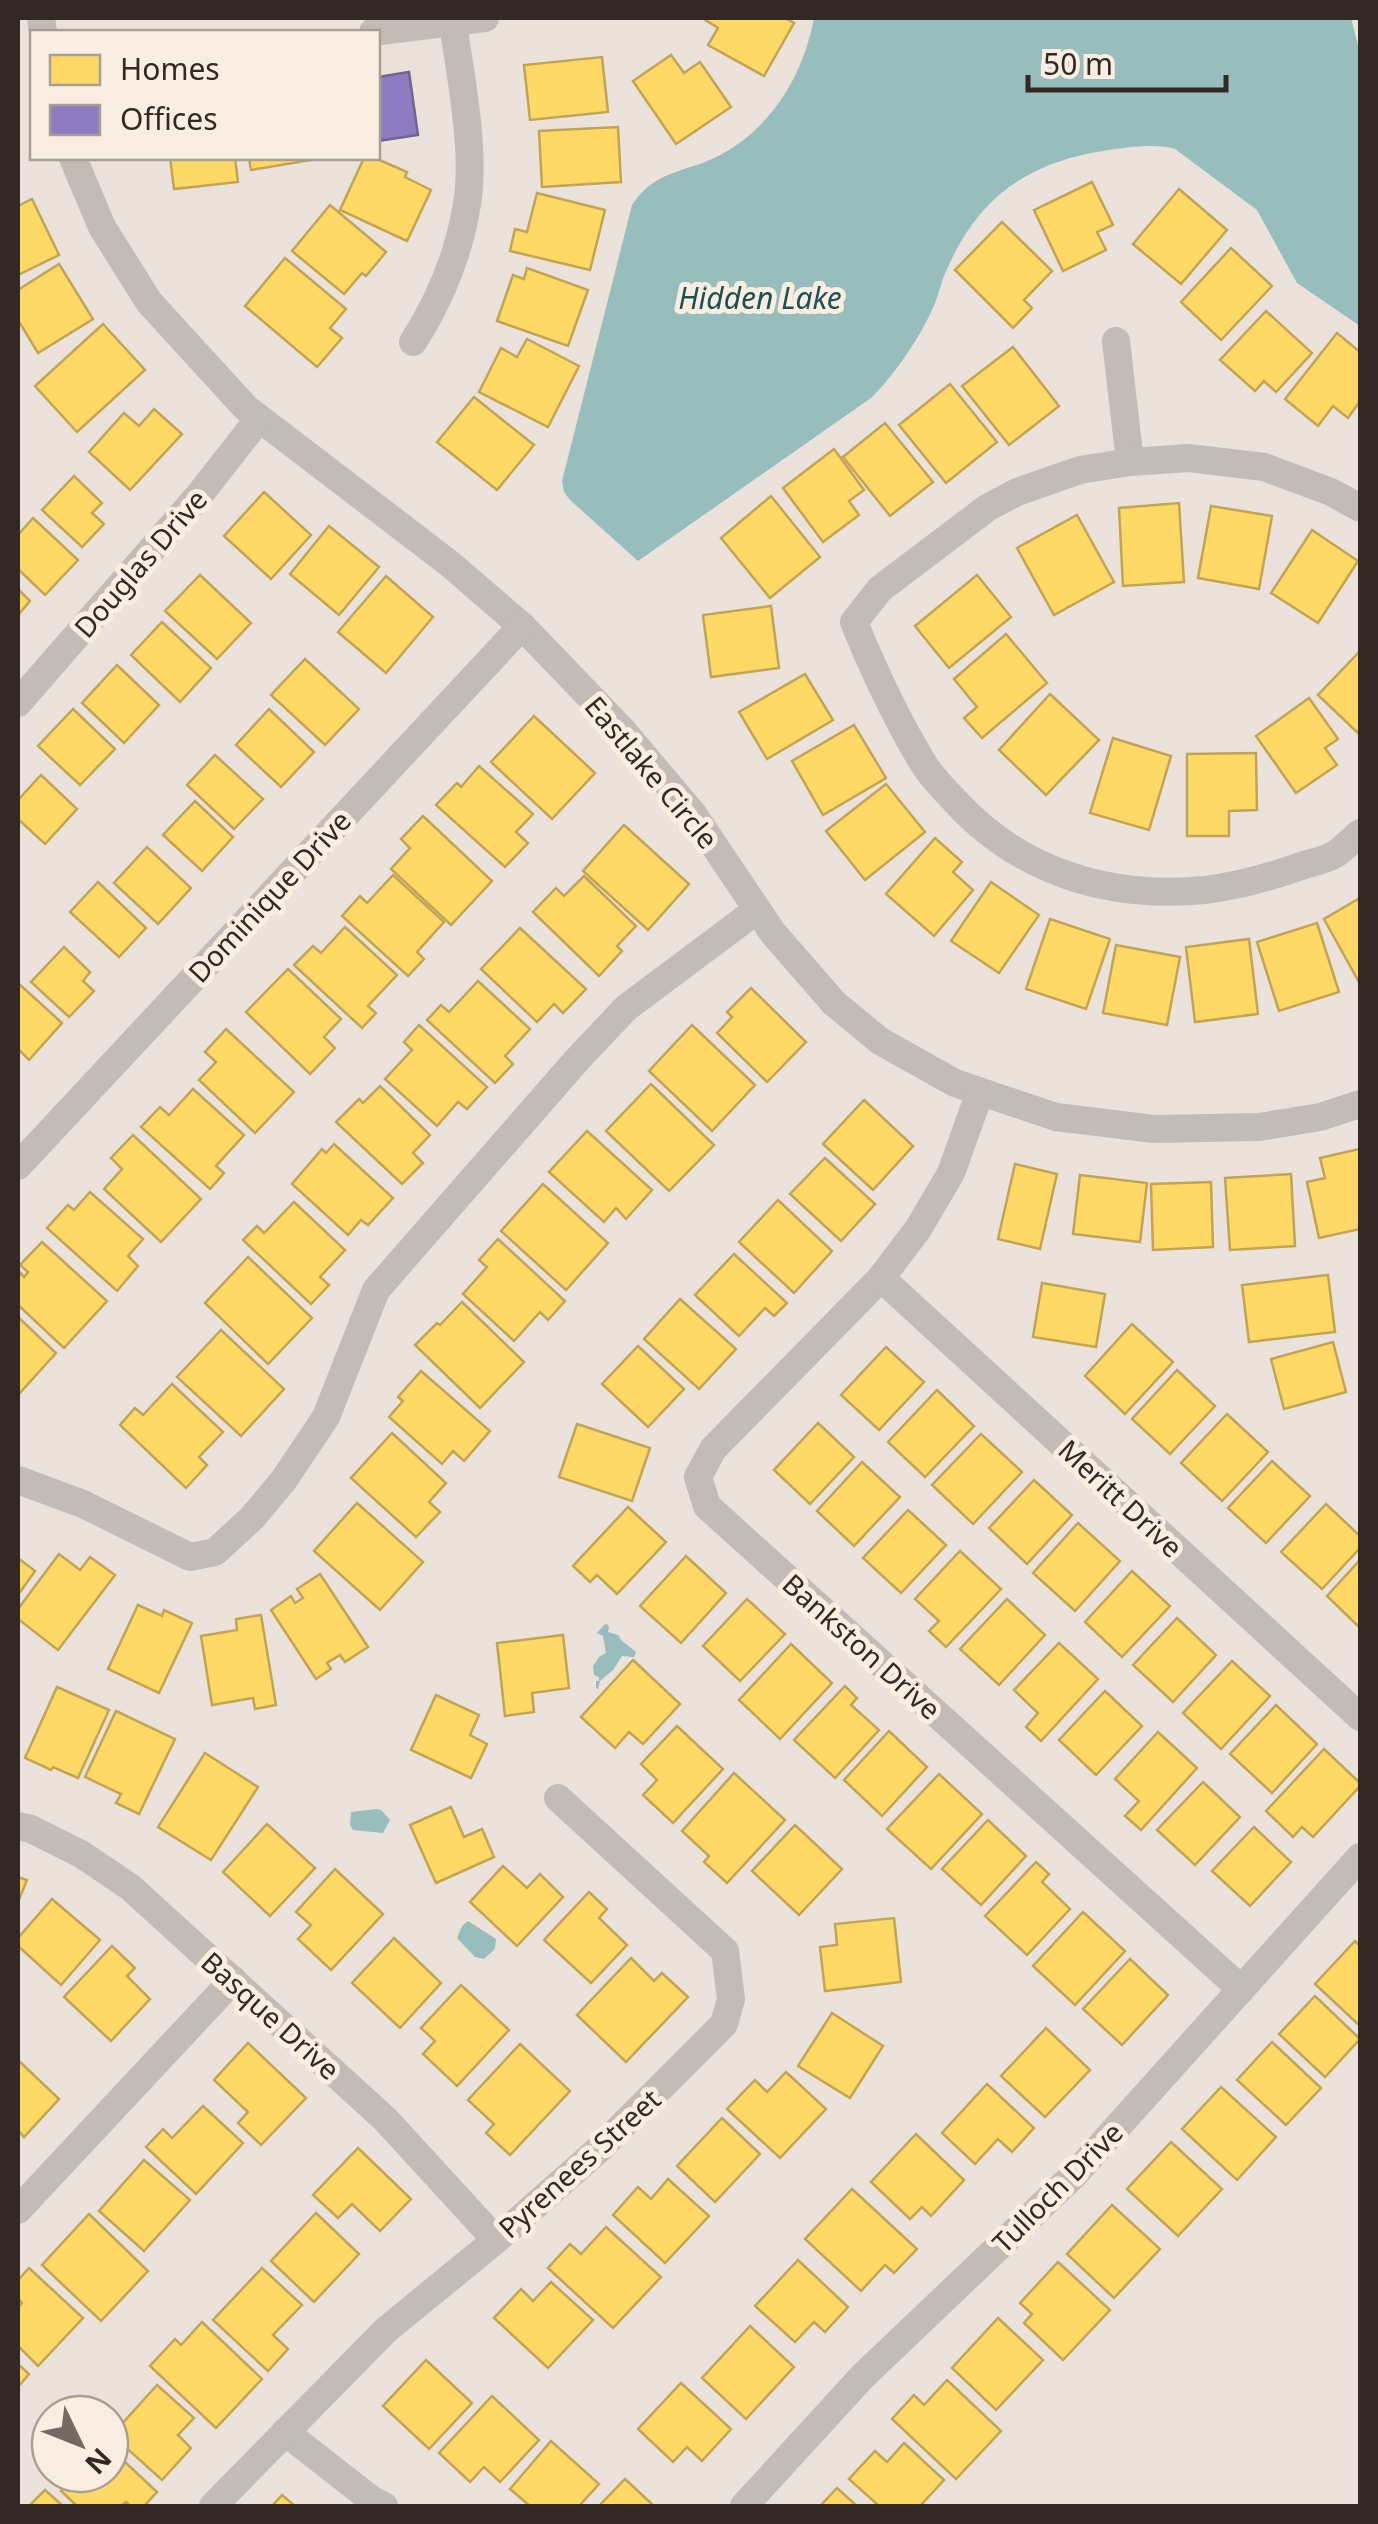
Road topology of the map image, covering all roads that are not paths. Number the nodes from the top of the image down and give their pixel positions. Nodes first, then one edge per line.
1 (484, 18) edge
2 (452, 20) edge
3 (380, 31) edge
4 (74, 160) edge
5 (1116, 341) dead end
6 (413, 342) dead end
7 (258, 420) junction
8 (1130, 462) junction
9 (1360, 508) edge
10 (522, 626) junction
11 (18, 703) edge
12 (1360, 833) edge
13 (757, 910) junction
14 (980, 1092) junction
15 (1360, 1104) edge
16 (18, 1166) edge
17 (881, 1278) junction
18 (18, 1480) edge
19 (1360, 1718) edge
20 (558, 1798) dead end
21 (18, 1826) edge
22 (1360, 1857) edge
23 (233, 1980) junction
24 (1240, 1990) junction
25 (18, 2210) edge
26 (496, 2240) junction
27 (285, 2432) junction
28 (213, 2506) edge
29 (384, 2506) edge
30 (744, 2506) edge

1 - 2 street
2 - 3 street
2 - 6 street
4 - 7 street, Eastlake Circle
5 - 8 street
7 - 10 street, Eastlake Circle
7 - 11 street, Douglas Drive
8 - 9 street
8 - 12 street
10 - 13 street, Eastlake Circle
10 - 16 street, Dominique Drive
13 - 14 street, Eastlake Circle
13 - 18 street
14 - 15 street, Eastlake Circle
14 - 17 street, Bankston Drive
17 - 19 street, Meritt Drive
17 - 24 street, Bankston Drive
20 - 26 street, Pyrenees Street
21 - 23 street, Basque Drive
22 - 24 street, Tulloch Drive
23 - 25 street
23 - 26 street, Basque Drive
24 - 30 street, Tulloch Drive
26 - 27 street, Pyrenees Street
27 - 28 street, Pyrenees Street
27 - 29 street

